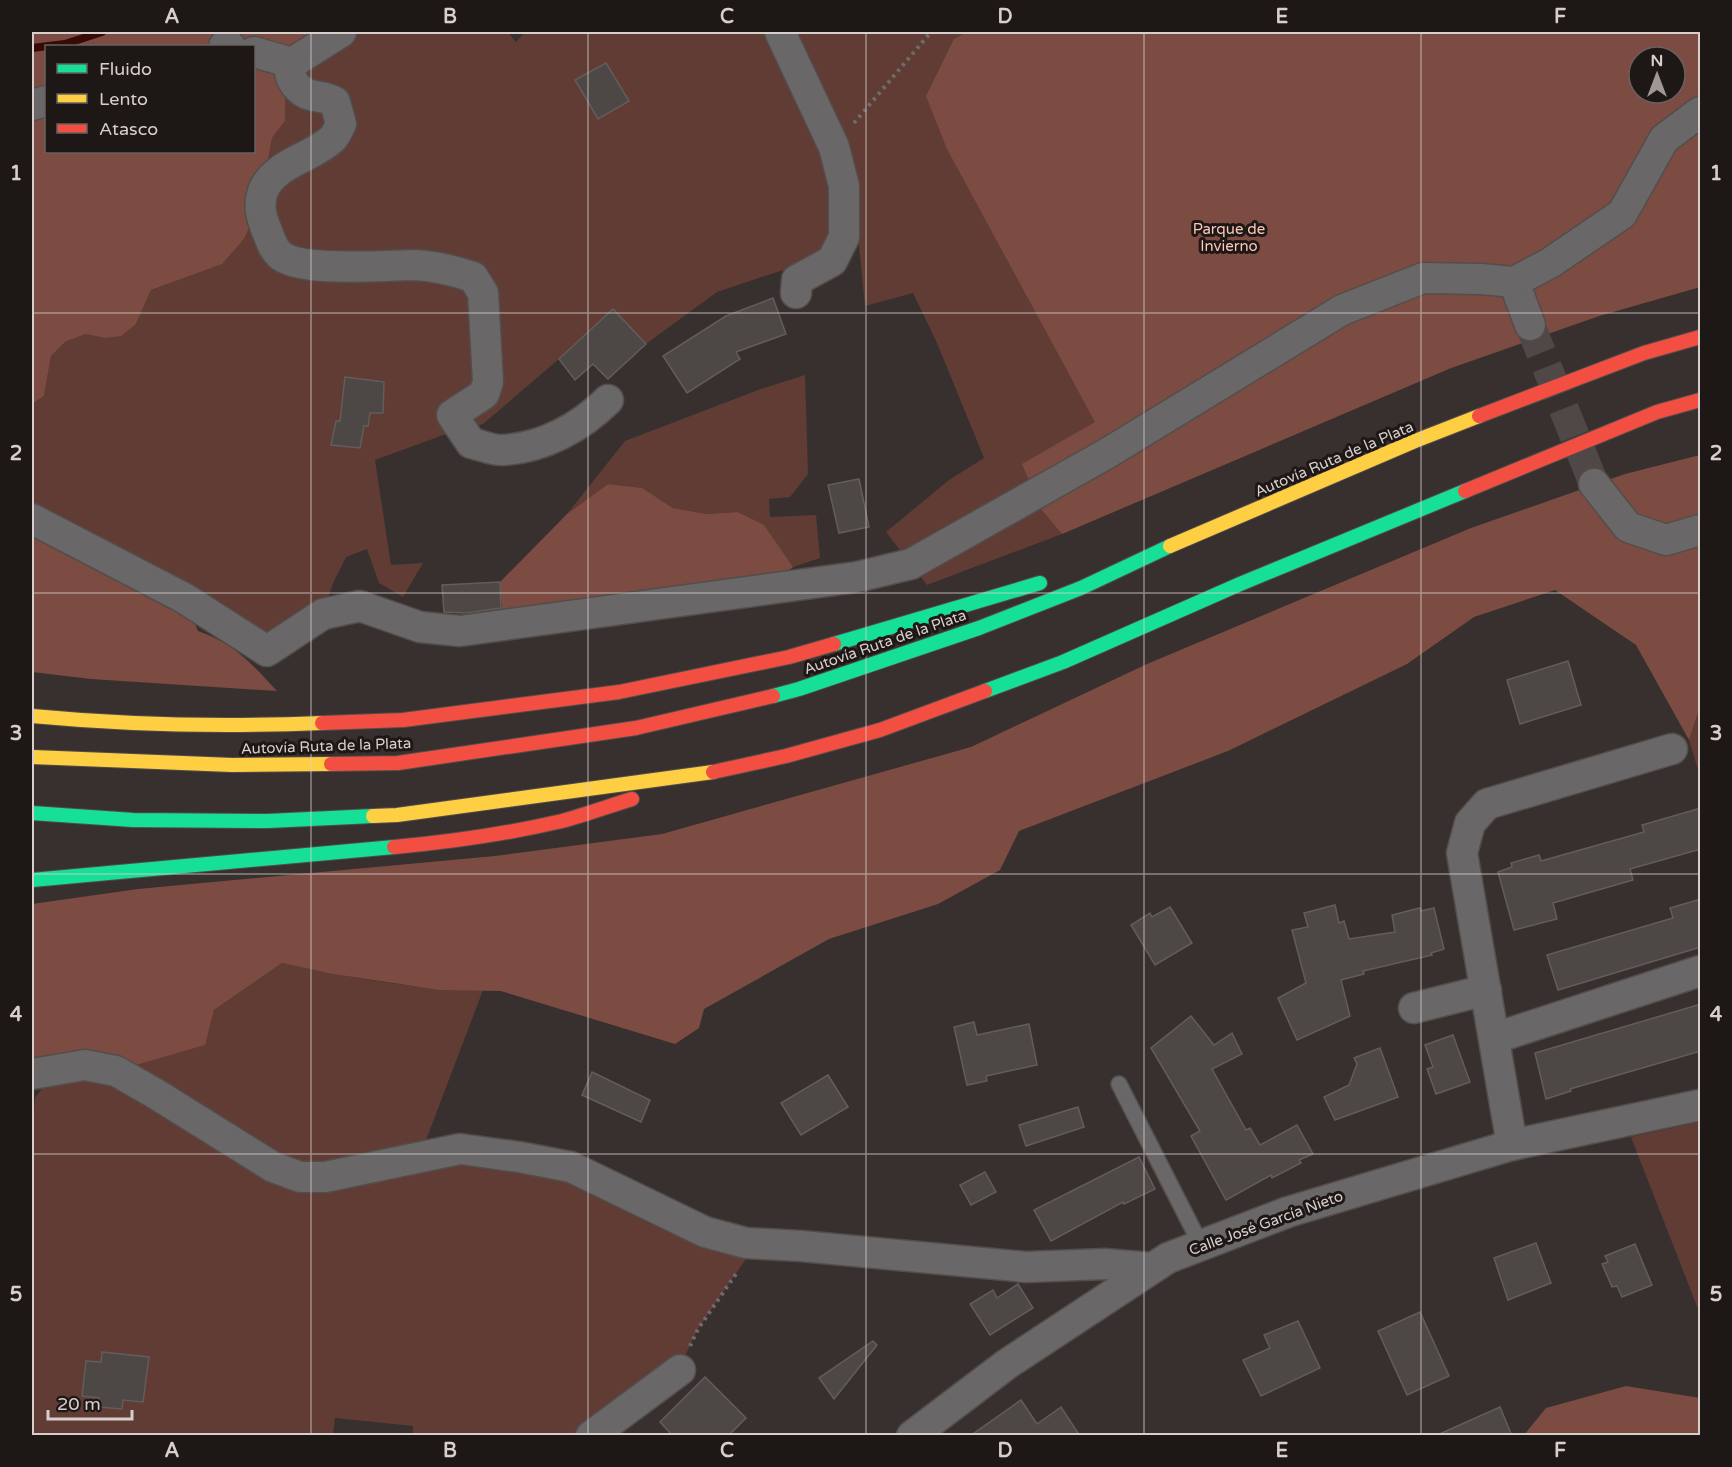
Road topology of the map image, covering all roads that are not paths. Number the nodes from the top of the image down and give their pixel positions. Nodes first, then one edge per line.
1 (341, 32) edge
2 (780, 32) edge
3 (255, 52) edge
4 (292, 63) junction
5 (1701, 112) edge
6 (1514, 282) junction
7 (796, 293) dead end
8 (1530, 325) tunnel mouth
9 (1701, 337) edge
10 (608, 399) dead end
11 (1701, 400) edge
12 (1594, 484) tunnel mouth
13 (32, 519) edge
14 (1701, 530) edge
15 (1175, 544) junction
16 (1084, 571) dead end
17 (1050, 581) dead end
18 (138, 709) dead end
19 (32, 716) edge
20 (255, 726) junction
21 (1672, 749) dead end
22 (32, 757) edge
23 (717, 772) junction
24 (32, 813) edge
25 (32, 880) edge
26 (1701, 971) edge
27 (1486, 990) junction
28 (1414, 1008) dead end
29 (1495, 1038) junction
30 (32, 1074) edge
31 (1119, 1084) dead end
32 (1701, 1105) edge
33 (1512, 1144) junction
34 (1201, 1245) junction
35 (1152, 1268) junction
36 (680, 1370) road end
37 (591, 1436) edge
38 (912, 1436) edge

1 - 4 street
2 - 7 street
3 - 4 street
4 - 10 street
5 - 6 street
6 - 8 street
6 - 13 street
9 - 15 highway, Autovía Ruta de la Plata
11 - 23 highway
12 - 14 street
15 - 16 highway
15 - 22 highway, Autovía Ruta de la Plata
17 - 20 highway
18 - 20 highway
19 - 20 highway
21 - 27 street
23 - 24 highway
23 - 25 highway
26 - 29 street
27 - 28 street
27 - 29 street
29 - 33 street
30 - 35 street
31 - 34 lane
32 - 33 street, Calle José García Nieto
33 - 34 street, Calle José García Nieto
34 - 35 street, Calle José García Nieto
35 - 38 street, Calle José García Nieto
36 - 37 street

